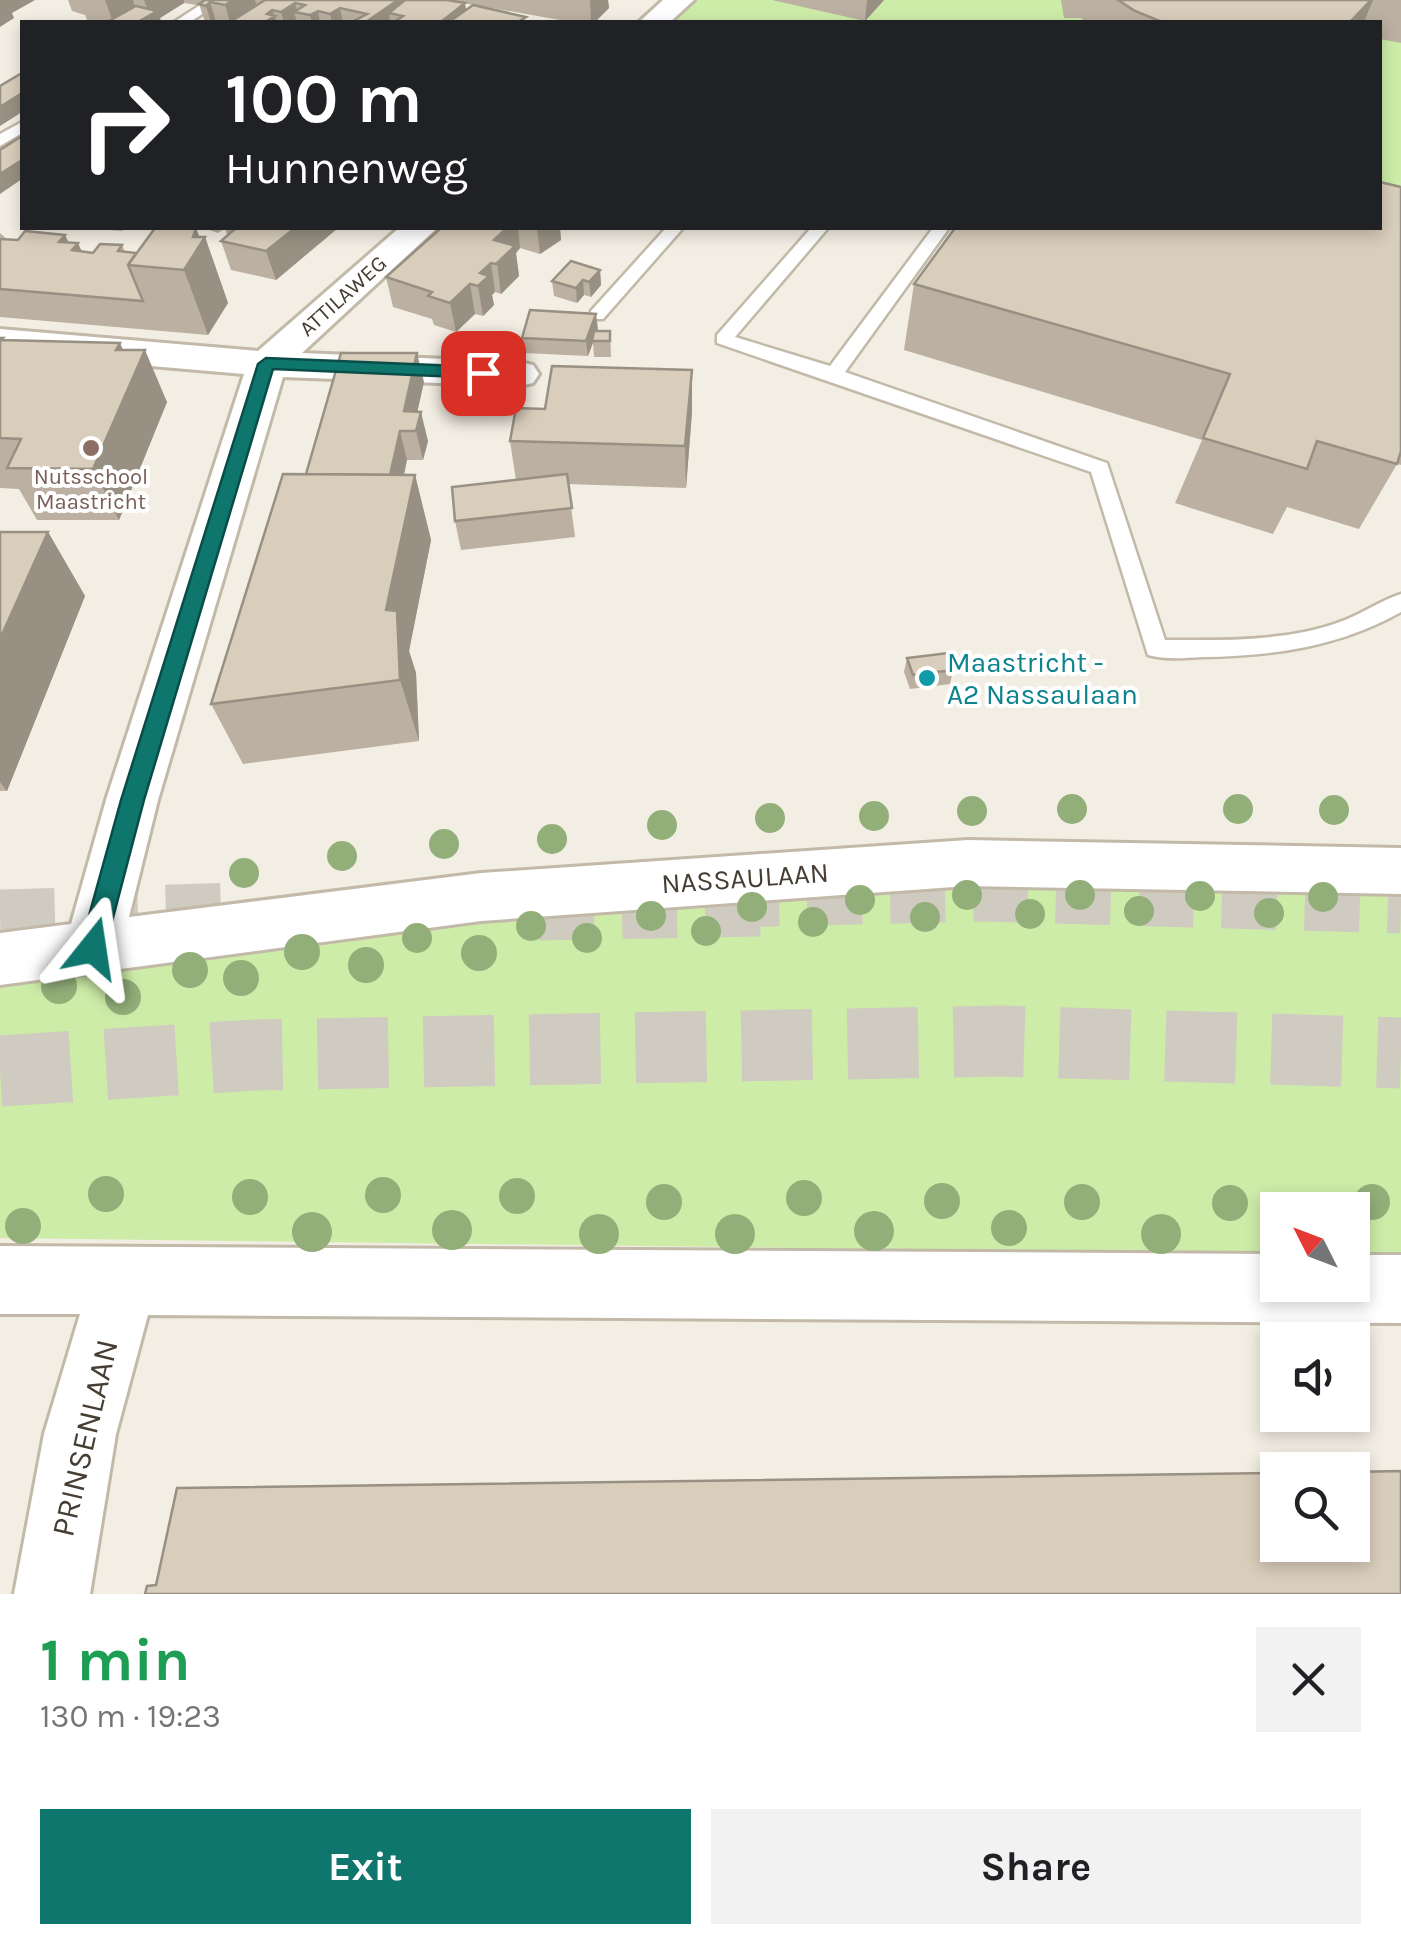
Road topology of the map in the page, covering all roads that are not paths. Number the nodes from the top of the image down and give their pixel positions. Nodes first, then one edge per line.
1 (217, 0) edge
2 (680, 0) edge
3 (184, 20) edge
4 (655, 20) edge
5 (417, 230) edge
6 (674, 230) edge
7 (818, 230) edge
8 (940, 230) edge
9 (597, 314) edge
10 (0, 341) edge
11 (266, 364) junction
12 (519, 374) dead end
13 (834, 374) junction
14 (1401, 602) edge
15 (1401, 872) edge
16 (93, 948) junction
17 (0, 958) edge
18 (0, 1280) edge
19 (124, 1283) junction
20 (1401, 1288) edge
21 (52, 1594) edge

1 - 3 lane
2 - 4 street
5 - 11 street, ATTILAWEG
6 - 9 lane
7 - 13 lane
8 - 13 lane
10 - 11 street
11 - 12 street
11 - 16 street
13 - 14 lane
15 - 16 street, NASSAULAAN
16 - 17 street, NASSAULAAN
18 - 19 street
19 - 20 street
19 - 21 street, PRINSENLAAN

